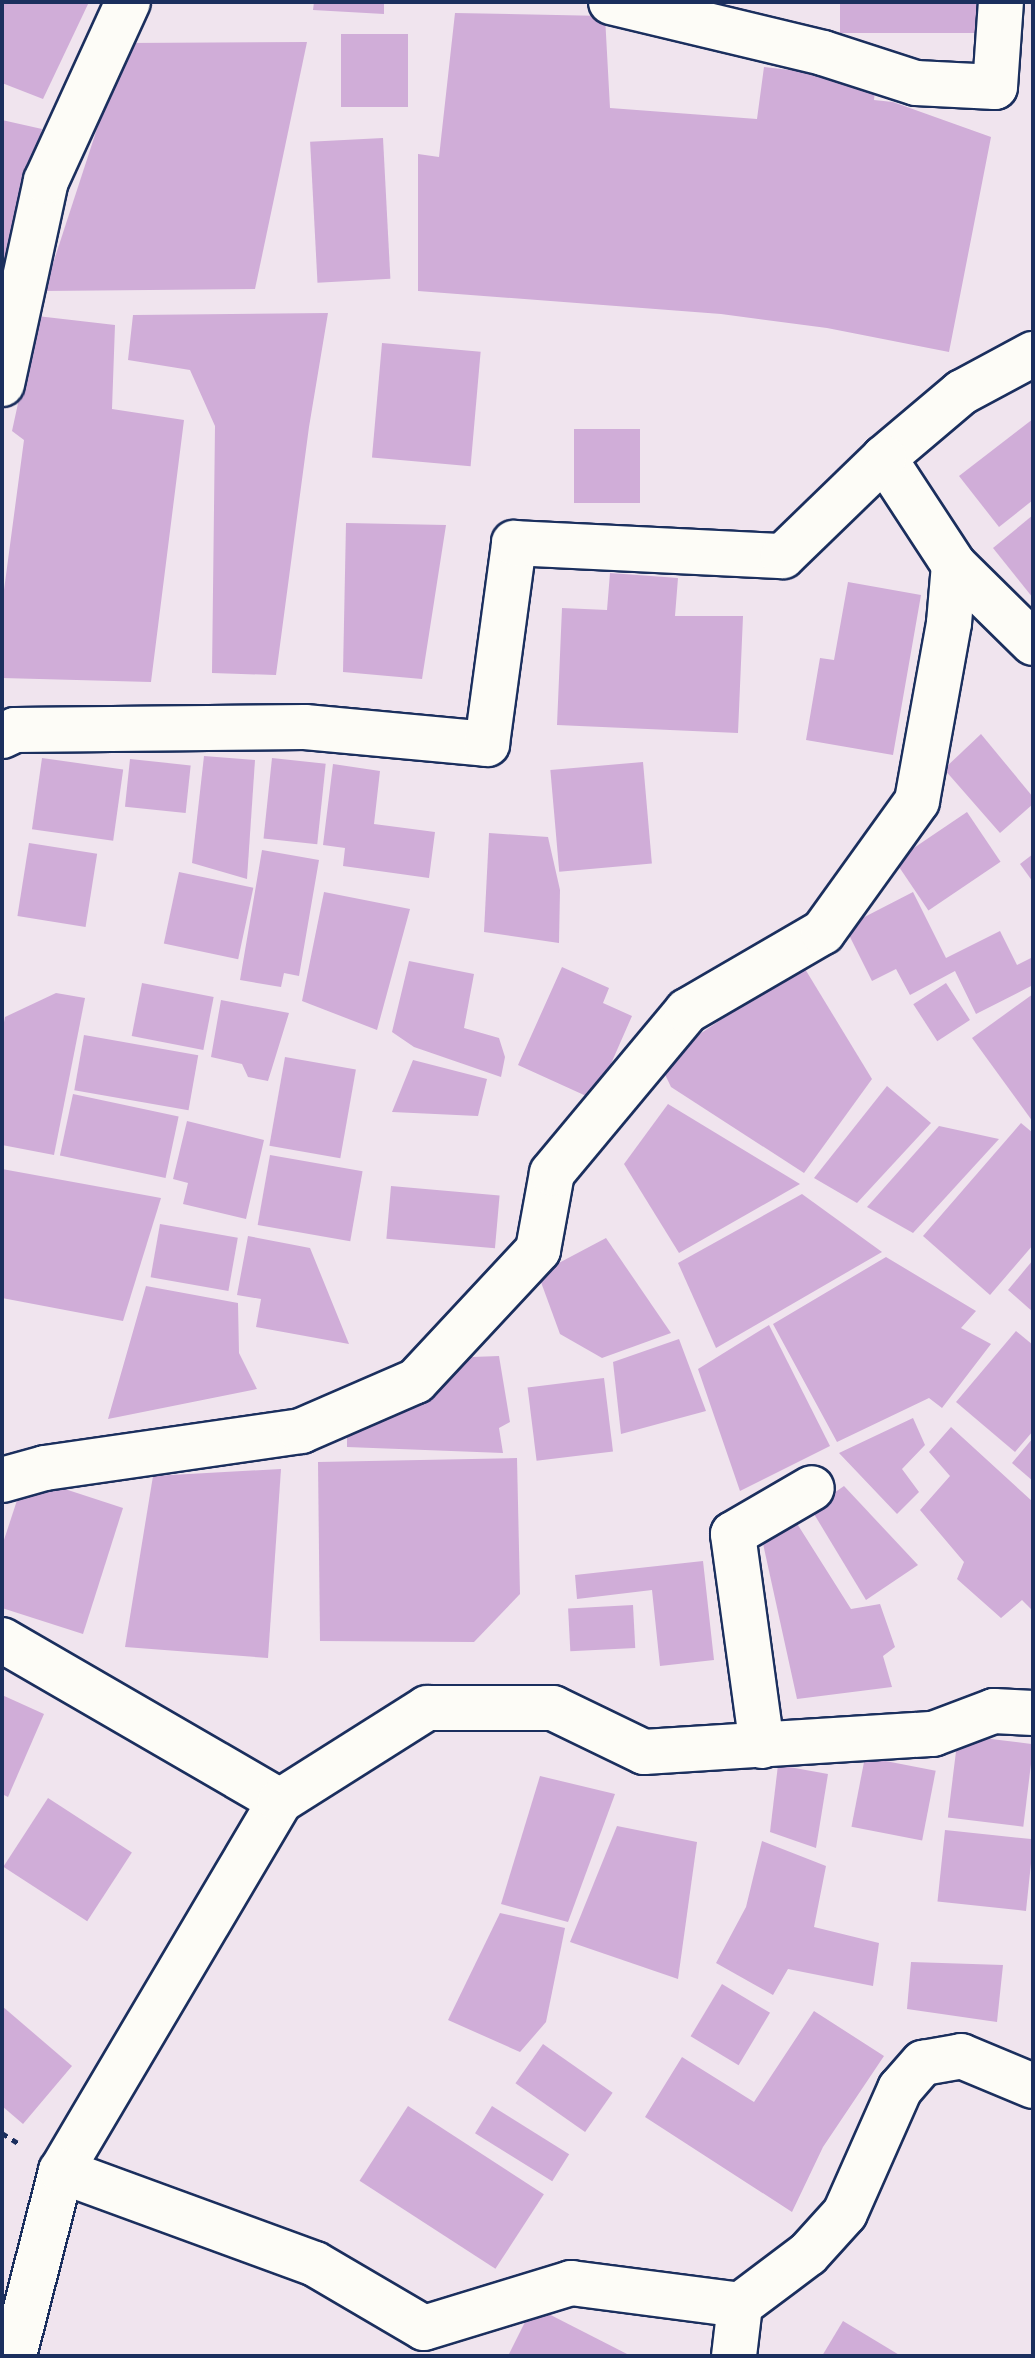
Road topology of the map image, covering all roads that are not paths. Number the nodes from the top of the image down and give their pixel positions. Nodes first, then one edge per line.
1 (128, 2) edge
2 (611, 2) edge
3 (1001, 2) edge
4 (1033, 354) edge
5 (2, 384) edge
6 (884, 458) junction
7 (954, 565) junction
8 (1033, 643) edge
9 (2, 736) edge
10 (2, 1480) edge
11 (812, 1488) dead end
12 (2, 1640) edge
13 (1033, 1713) edge
14 (762, 1746) junction
15 (280, 1801) junction
16 (1033, 2086) edge
17 (61, 2171) junction
18 (740, 2305) junction
19 (14, 2356) edge
20 (734, 2356) edge

1 - 5 street
2 - 3 street
4 - 6 street
6 - 7 street
6 - 9 street
7 - 8 street
7 - 10 street
11 - 14 street
12 - 15 street
13 - 14 street
14 - 15 street
15 - 17 street
16 - 18 street
17 - 18 street
17 - 19 street
18 - 20 street

